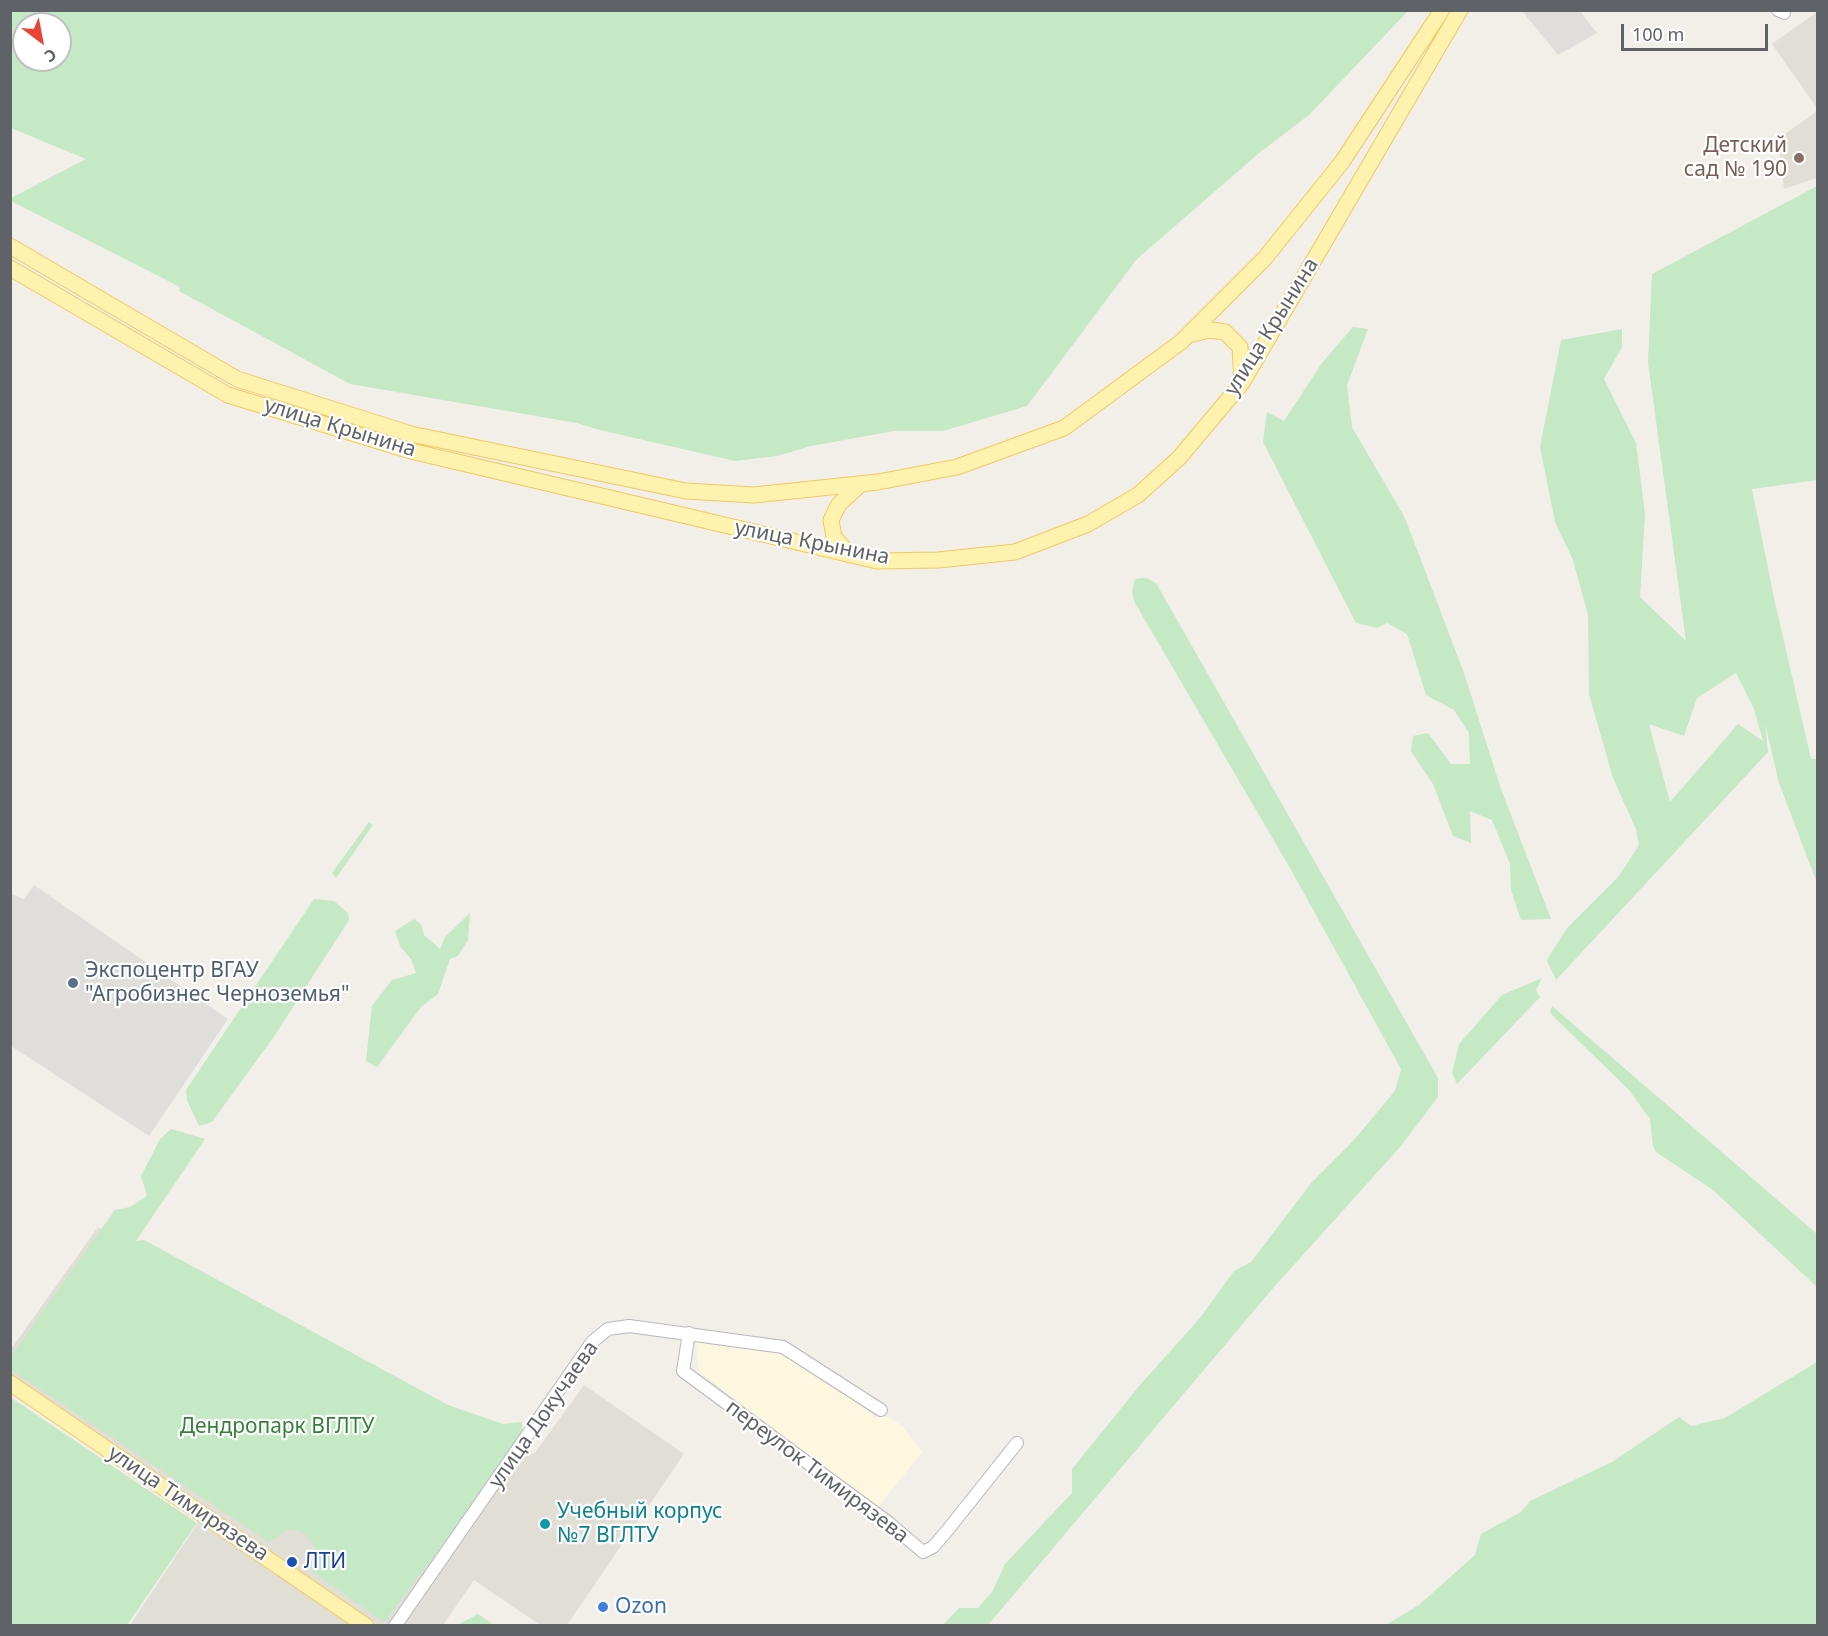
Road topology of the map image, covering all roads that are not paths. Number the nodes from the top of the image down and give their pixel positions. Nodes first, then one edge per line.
1 (1442, 10) edge
2 (1460, 10) edge
3 (10, 246) edge
4 (10, 268) edge
5 (1188, 335) junction
6 (1242, 383) junction
7 (861, 484) junction
8 (850, 555) junction
9 (689, 1333) junction
10 (10, 1383) edge
11 (881, 1410) dead end
12 (1017, 1443) dead end
13 (366, 1626) edge
14 (395, 1626) edge

1 - 5 main road, улица Крынина
2 - 6 main road, улица Крынина
3 - 7 main road, улица Крынина
4 - 8 main road, улица Крынина
5 - 6 main road
5 - 7 main road, улица Крынина
6 - 8 main road, улица Крынина
7 - 8 main road
9 - 11 street, улица Докучаева
9 - 12 street, переулок Тимирязева
9 - 14 street, улица Докучаева
10 - 13 main road, улица Тимирязева

